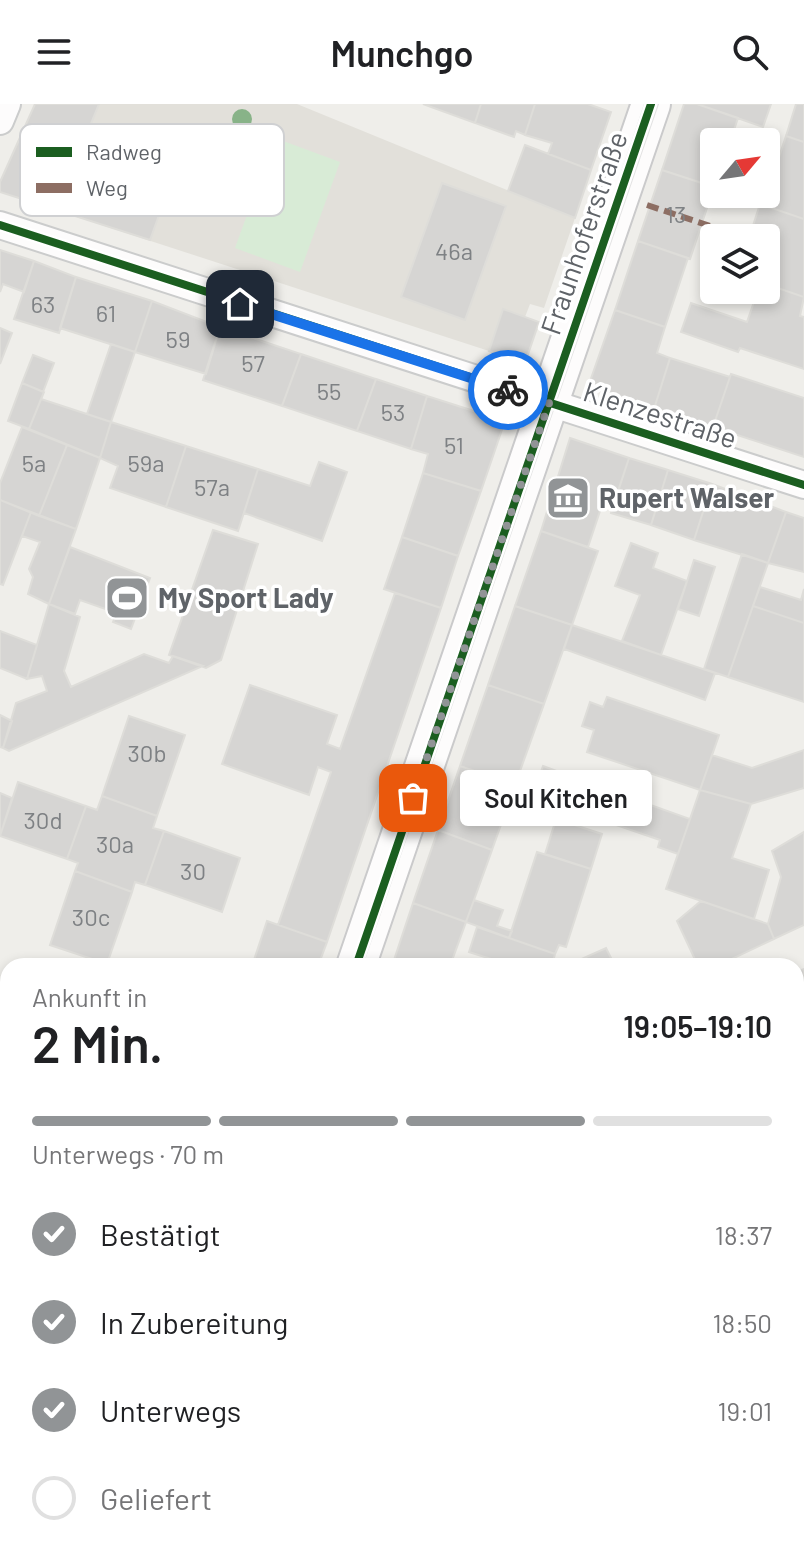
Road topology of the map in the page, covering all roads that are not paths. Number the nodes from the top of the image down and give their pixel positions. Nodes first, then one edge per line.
1 (7, 104) edge
2 (651, 104) edge
3 (0, 121) edge
4 (0, 225) edge
5 (549, 403) junction
6 (804, 485) edge
7 (359, 958) edge

1 - 3 street
2 - 5 main road, Fraunhoferstraße
4 - 5 street, Klenzestraße
5 - 6 street, Klenzestraße
5 - 7 main road, Fraunhoferstraße

